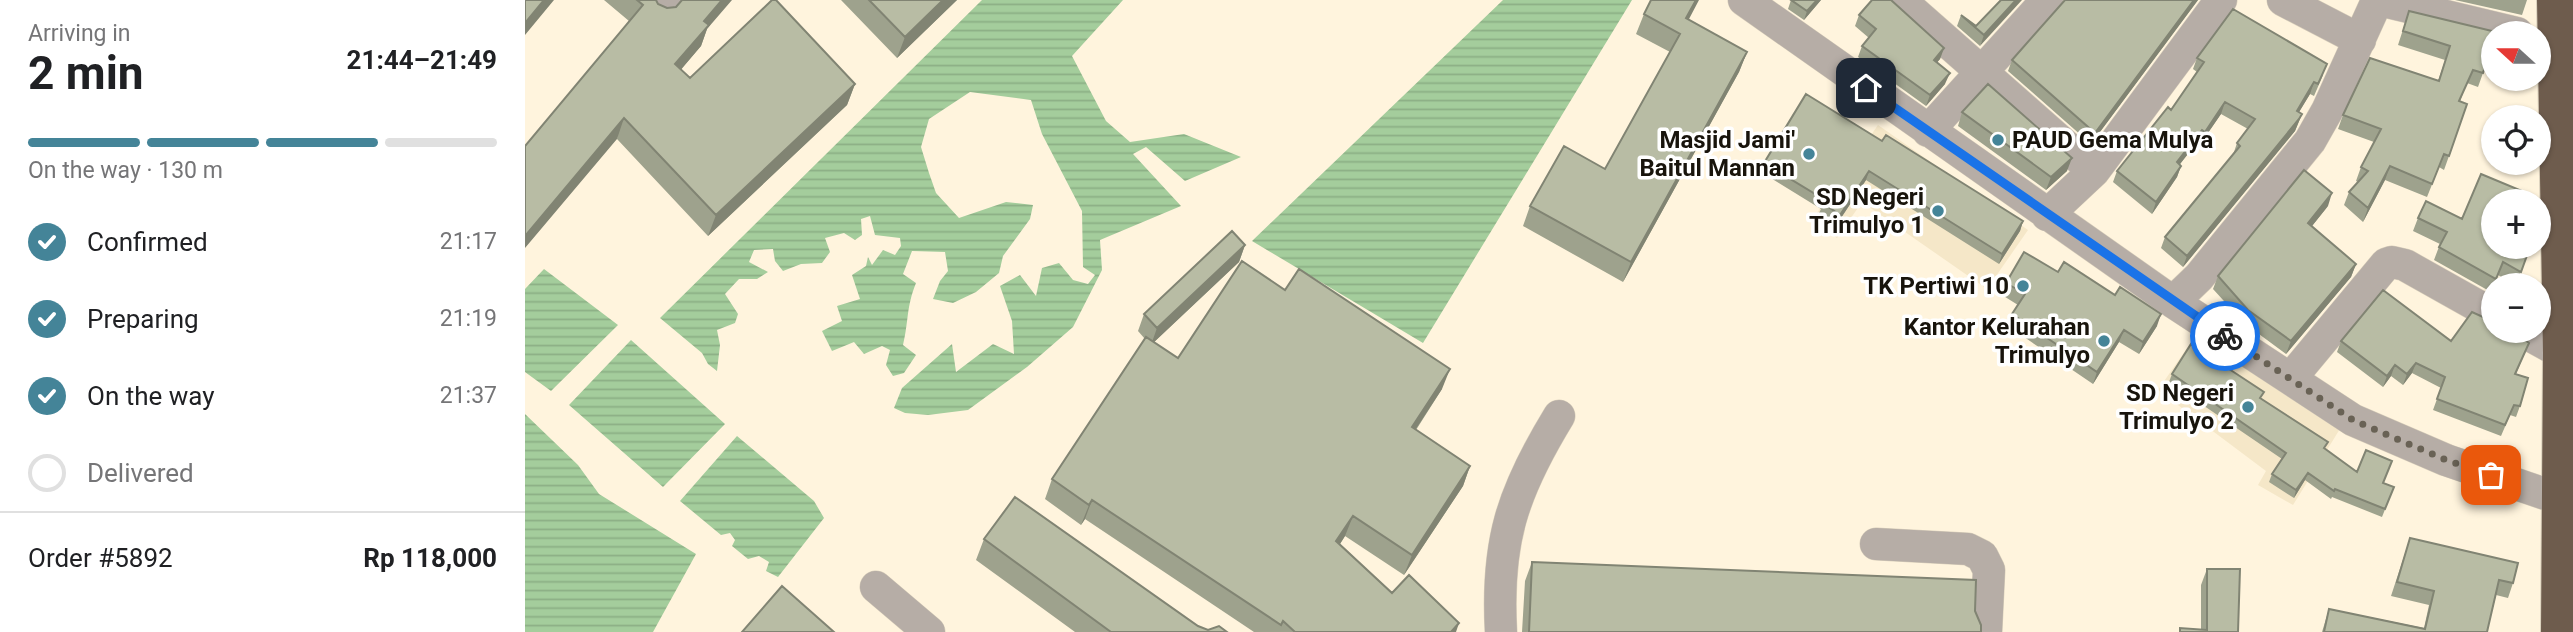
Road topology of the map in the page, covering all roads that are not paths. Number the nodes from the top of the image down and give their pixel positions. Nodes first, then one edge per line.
1 (1744, 0) edge
2 (1900, 0) edge
3 (2047, 0) edge
4 (2221, 0) edge
5 (2283, 0) edge
6 (2556, 0) edge
7 (2551, 23) edge
8 (2481, 24) edge
9 (2360, 40) junction
10 (1981, 72) junction
11 (2549, 91) edge
12 (1928, 131) junction
13 (2094, 171) junction
14 (2047, 215) junction
15 (2199, 277) junction
16 (2173, 302) junction
17 (2481, 308) edge
18 (2544, 343) edge
19 (2242, 346) junction
20 (2562, 353) junction
21 (2291, 378) junction
22 (1559, 416) dead end
23 (2560, 499) junction
24 (1876, 544) dead end
25 (876, 587) dead end
26 (929, 632) edge
27 (1501, 632) edge
28 (1986, 632) edge
29 (2560, 632) edge

1 - 12 street
2 - 10 street
3 - 10 street
4 - 13 street
5 - 9 street
6 - 7 highway
8 - 9 street
9 - 15 street
10 - 12 street
10 - 13 street
11 - 20 highway
12 - 14 street
13 - 14 street
14 - 16 street
15 - 16 street
15 - 19 street
16 - 19 street
17 - 21 street
18 - 20 street
19 - 21 street
20 - 23 highway
21 - 23 street
22 - 27 street
23 - 29 highway
24 - 28 street
25 - 26 street

